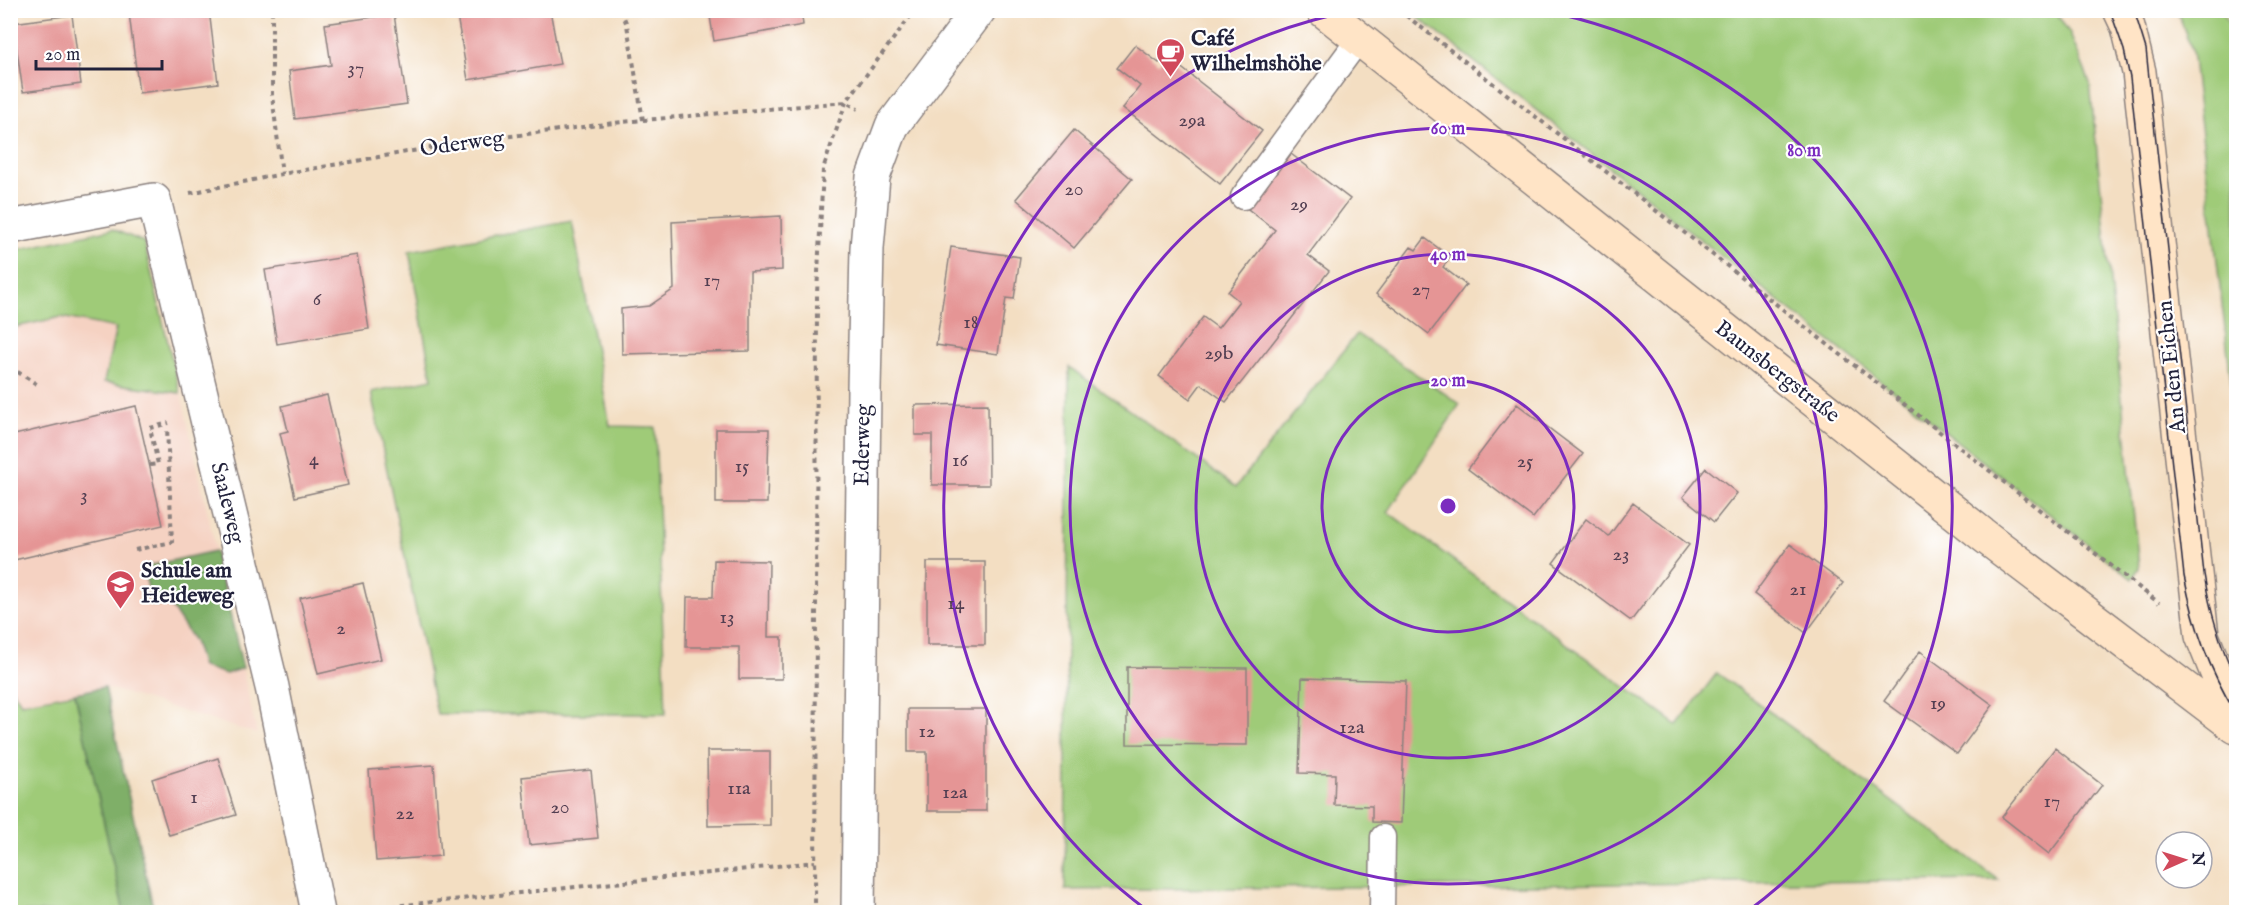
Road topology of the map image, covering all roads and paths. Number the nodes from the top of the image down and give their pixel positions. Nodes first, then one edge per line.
1 (272, 10) edge
2 (621, 10) edge
3 (979, 10) edge
4 (1323, 10) edge
5 (1399, 10) edge
6 (2120, 10) edge
7 (1359, 39) junction
8 (643, 120) junction
9 (892, 126) junction
10 (282, 174) junction
11 (1243, 196) dead end
12 (154, 200) junction
13 (10, 227) edge
14 (10, 367) edge
15 (38, 385) dead end
16 (167, 424) dead end
17 (151, 433) dead end
18 (150, 465) dead end
19 (135, 550) dead end
20 (2202, 636) junction
21 (2236, 720) edge
22 (2236, 727) edge
23 (1383, 837) dead end
24 (815, 862) dead end
25 (333, 912) edge
26 (858, 912) edge
27 (1382, 912) edge

1 - 10 path
2 - 8 path
3 - 9 street, Ederweg
4 - 7 main road, Baunsbergstraße
5 - 20 path
6 - 20 main road, An den Eichen
7 - 11 lane
7 - 22 main road, Baunsbergstraße
8 - 9 path, Oderweg
8 - 10 path, Oderweg
9 - 26 street, Ederweg
10 - 12 path, Oderweg
12 - 13 street
12 - 25 street, Saaleweg
14 - 15 path
16 - 19 path
17 - 18 path
20 - 21 main road, An den Eichen
23 - 27 lane
24 - 25 path

